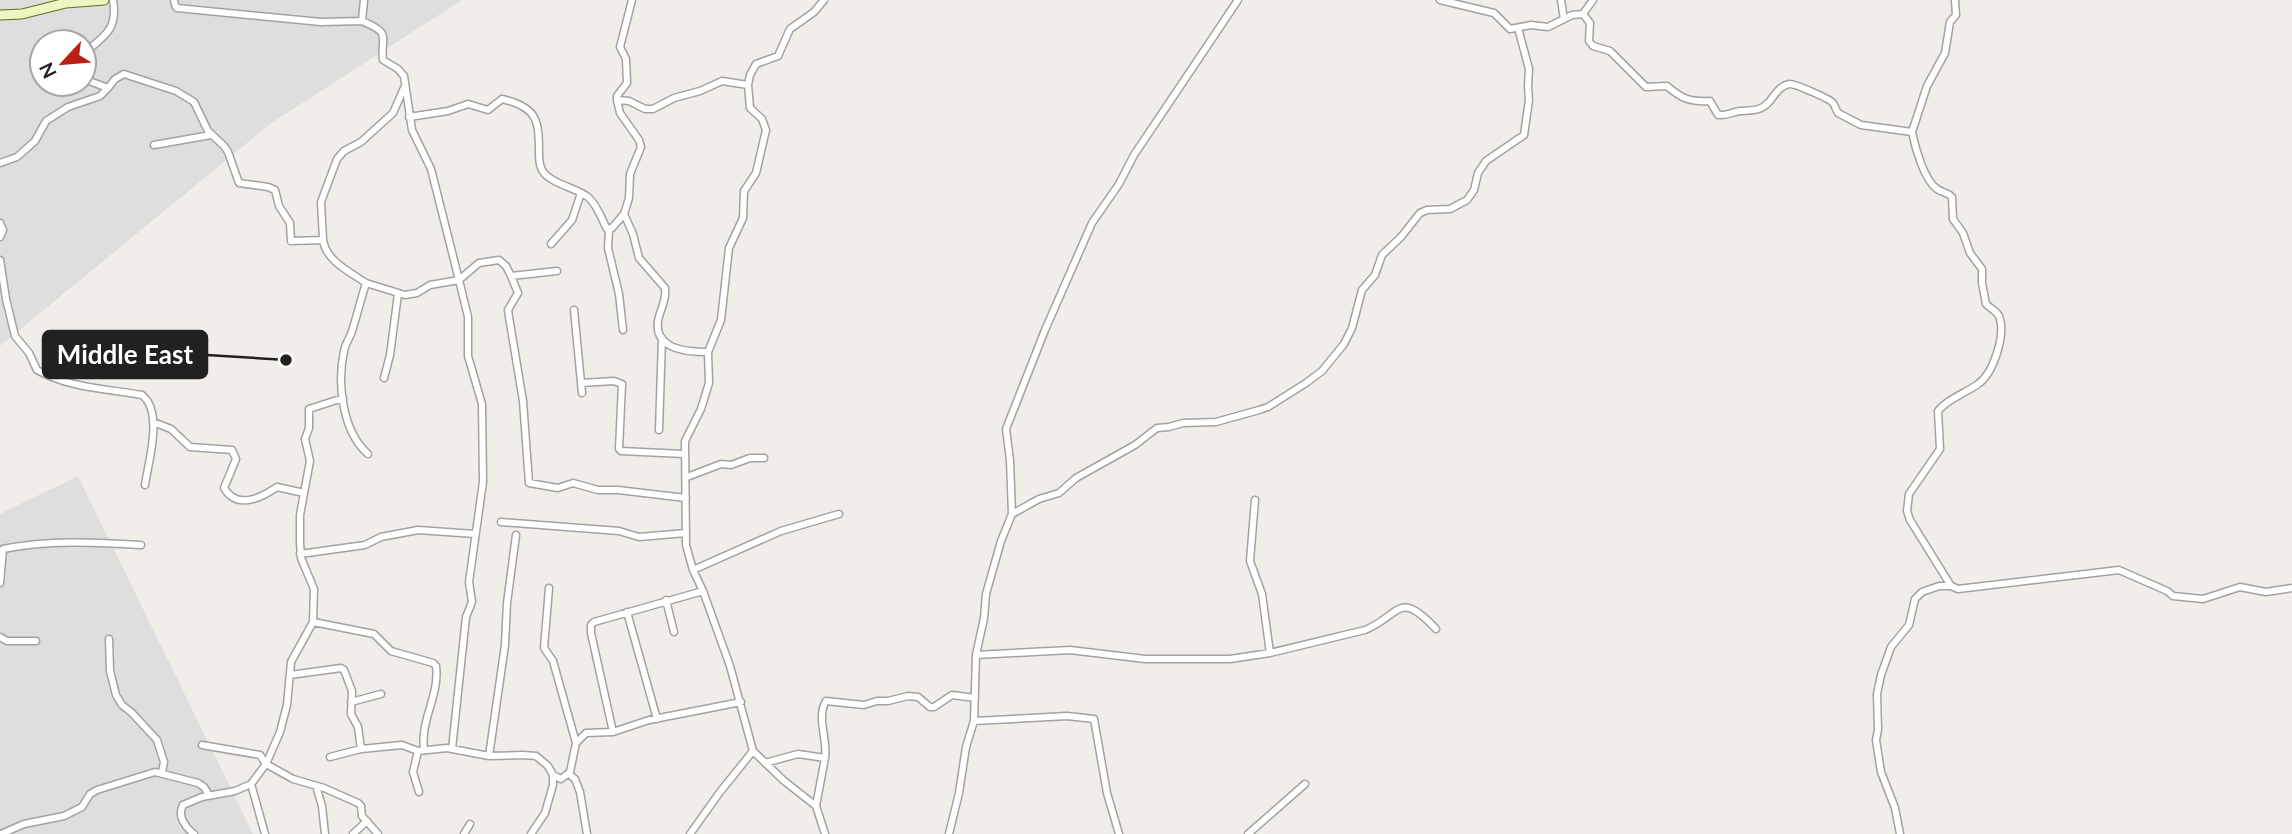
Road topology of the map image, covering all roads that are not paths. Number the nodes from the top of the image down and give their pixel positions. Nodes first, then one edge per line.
1 (104, 0) edge
2 (113, 0) edge
3 (174, 0) edge
4 (364, 0) edge
5 (632, 0) edge
6 (824, 0) edge
7 (1237, 0) edge
8 (1440, 0) edge
9 (1561, 0) edge
10 (1593, 0) edge
11 (1955, 0) edge
12 (91, 1) edge
13 (1583, 14) junction
14 (0, 15) edge
15 (1564, 19) junction
16 (362, 21) junction
17 (1518, 28) junction
18 (98, 41) edge
19 (98, 84) edge
20 (748, 85) junction
21 (108, 88) junction
22 (404, 88) junction
23 (617, 100) junction
24 (409, 117) junction
25 (1912, 132) junction
26 (211, 135) junction
27 (154, 145) dead end
28 (0, 163) edge
29 (581, 193) junction
30 (624, 214) junction
31 (0, 223) edge
32 (609, 230) junction
33 (0, 237) edge
34 (323, 240) junction
35 (551, 244) dead end
36 (0, 260) edge
37 (557, 271) dead end
38 (511, 276) junction
39 (459, 280) junction
40 (2, 281) edge
41 (366, 283) junction
42 (398, 293) junction
43 (574, 310) dead end
44 (623, 330) dead end
45 (663, 338) junction
46 (708, 352) junction
47 (384, 378) dead end
48 (582, 383) junction
49 (582, 393) dead end
50 (344, 398) junction
51 (153, 422) junction
52 (659, 430) dead end
53 (684, 453) junction
54 (368, 454) dead end
55 (764, 458) dead end
56 (687, 477) junction
57 (145, 485) dead end
58 (304, 493) junction
59 (686, 498) junction
60 (1255, 500) dead end
61 (839, 513) dead end
62 (1012, 514) junction
63 (501, 522) dead end
64 (686, 533) junction
65 (475, 534) junction
66 (516, 535) dead end
67 (141, 545) dead end
68 (300, 554) junction
69 (693, 570) junction
70 (0, 583) edge
71 (1951, 586) junction
72 (2292, 587) edge
73 (549, 588) dead end
74 (703, 590) junction
75 (666, 600) junction
76 (627, 612) junction
77 (313, 622) junction
78 (1436, 629) dead end
79 (674, 632) dead end
80 (0, 637) edge
81 (109, 639) dead end
82 (36, 641) dead end
83 (1270, 653) junction
84 (976, 656) junction
85 (290, 675) junction
86 (381, 694) dead end
87 (975, 698) junction
88 (351, 702) junction
89 (741, 702) junction
90 (657, 719) junction
91 (974, 721) junction
92 (613, 732) junction
93 (576, 743) junction
94 (202, 745) dead end
95 (361, 749) junction
96 (452, 749) junction
97 (421, 750) junction
98 (753, 751) junction
99 (489, 756) junction
100 (330, 757) dead end
101 (825, 758) junction
102 (765, 763) junction
103 (266, 764) junction
104 (162, 772) junction
105 (569, 774) junction
106 (553, 775) junction
107 (561, 779) junction
108 (1305, 784) dead end
109 (251, 785) junction
110 (553, 785) junction
111 (316, 786) junction
112 (419, 792) dead end
113 (209, 795) junction
114 (816, 806) junction
115 (367, 821) junction
116 (470, 824) dead end
117 (1, 834) edge
118 (194, 834) edge
119 (265, 834) edge
120 (325, 834) edge
121 (353, 834) edge
122 (378, 834) edge
123 (464, 834) edge
124 (531, 834) edge
125 (587, 834) edge
126 (690, 834) edge
127 (825, 834) edge
128 (949, 834) edge
129 (1119, 834) edge
130 (1248, 834) edge
131 (1900, 834) edge

1 - 12 street
2 - 18 street
3 - 16 street
4 - 16 street
5 - 23 street
6 - 20 street
7 - 62 street
8 - 17 street
9 - 15 street
10 - 13 street
11 - 25 street
12 - 14 street
13 - 15 street
13 - 25 street
15 - 17 street
16 - 22 street
17 - 62 street
19 - 21 street
20 - 23 street
20 - 46 street
21 - 26 street
21 - 28 street
22 - 24 street
22 - 34 street
23 - 30 street
24 - 29 street
24 - 39 street
25 - 71 street
26 - 27 street
26 - 34 street
29 - 32 street
29 - 35 street
30 - 32 street
30 - 45 street
31 - 33 street
32 - 44 street
34 - 41 street
36 - 40 street
37 - 38 street
38 - 39 street
38 - 59 street
39 - 42 street
39 - 65 street
40 - 51 street
41 - 42 street
41 - 50 street
42 - 47 street
43 - 48 street
45 - 46 street
45 - 52 street
46 - 53 street
48 - 49 street
48 - 53 street
50 - 54 street
50 - 58 street
51 - 57 street
51 - 58 street
53 - 56 street
55 - 56 street
56 - 59 street
58 - 68 street
59 - 64 street
60 - 83 street
61 - 69 street
62 - 84 street
63 - 64 street
64 - 69 street
65 - 68 street
65 - 96 street
66 - 99 street
67 - 70 street
68 - 77 street
69 - 74 street
71 - 72 street
71 - 131 street
73 - 93 street
74 - 75 street
74 - 89 street
75 - 76 street
75 - 79 street
76 - 90 street
76 - 92 street
77 - 85 street
77 - 97 street
78 - 83 street
80 - 82 street
81 - 104 street
83 - 84 street
84 - 87 street
85 - 88 street
85 - 103 street
86 - 88 street
87 - 91 street
87 - 101 street
88 - 95 street
89 - 90 street
89 - 98 street
90 - 92 street
91 - 128 street
91 - 129 street
92 - 93 street
93 - 105 street
94 - 103 street
95 - 97 street
95 - 100 street
96 - 97 street
96 - 99 street
97 - 112 street
98 - 102 street
98 - 126 street
99 - 106 street
101 - 102 street
101 - 114 street
102 - 114 street
103 - 109 street
103 - 111 street
104 - 113 street
104 - 117 street
105 - 107 street
105 - 125 street
106 - 107 street
106 - 110 street
107 - 110 street
108 - 130 street
109 - 113 street
109 - 119 street
110 - 124 street
111 - 115 street
111 - 120 street
113 - 118 street
114 - 127 street
115 - 121 street
115 - 122 street
116 - 123 street

